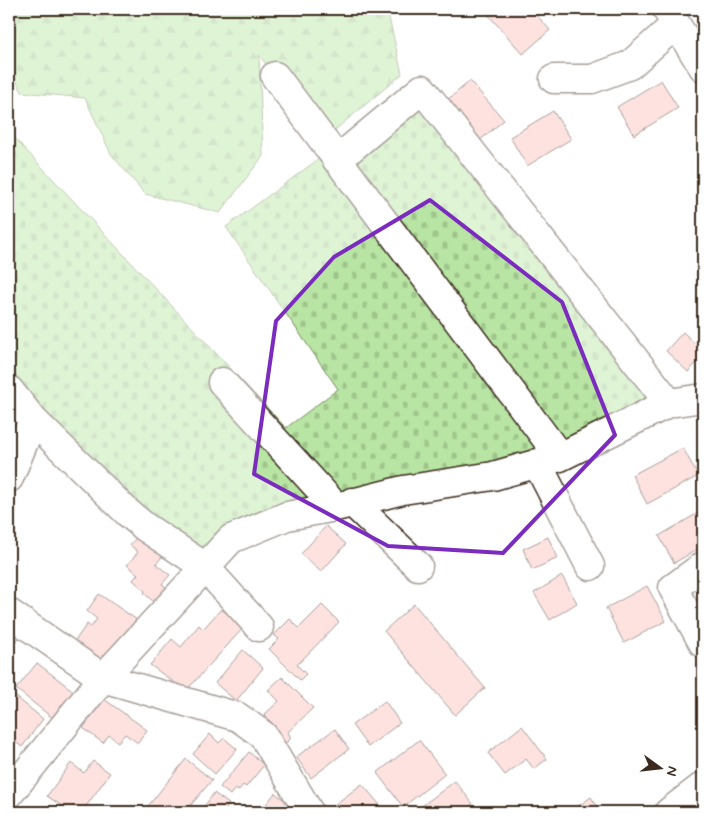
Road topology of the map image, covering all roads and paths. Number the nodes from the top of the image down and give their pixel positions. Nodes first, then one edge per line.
1 (671, 16) edge
2 (703, 67) edge
3 (275, 76) dead end
4 (554, 79) dead end
5 (337, 160) junction
6 (222, 382) dead end
7 (9, 390) edge
8 (703, 398) edge
9 (669, 403) junction
10 (33, 420) junction
11 (548, 460) junction
12 (9, 478) edge
13 (344, 504) junction
14 (418, 566) dead end
15 (590, 566) dead end
16 (703, 566) edge
17 (205, 567) junction
18 (9, 613) edge
19 (259, 627) dead end
20 (703, 643) edge
21 (103, 678) junction
22 (703, 786) edge
23 (9, 794) edge
24 (310, 812) edge
25 (669, 812) edge

1 - 2 street
1 - 4 street
3 - 5 street
5 - 9 street
5 - 11 street
6 - 13 street
7 - 10 street
8 - 9 street
9 - 11 street
10 - 12 street
10 - 17 street
11 - 13 street
11 - 15 street
13 - 14 street
13 - 17 street
16 - 20 street
17 - 19 street
17 - 21 street
18 - 21 street
21 - 23 street
21 - 24 street
22 - 25 street

